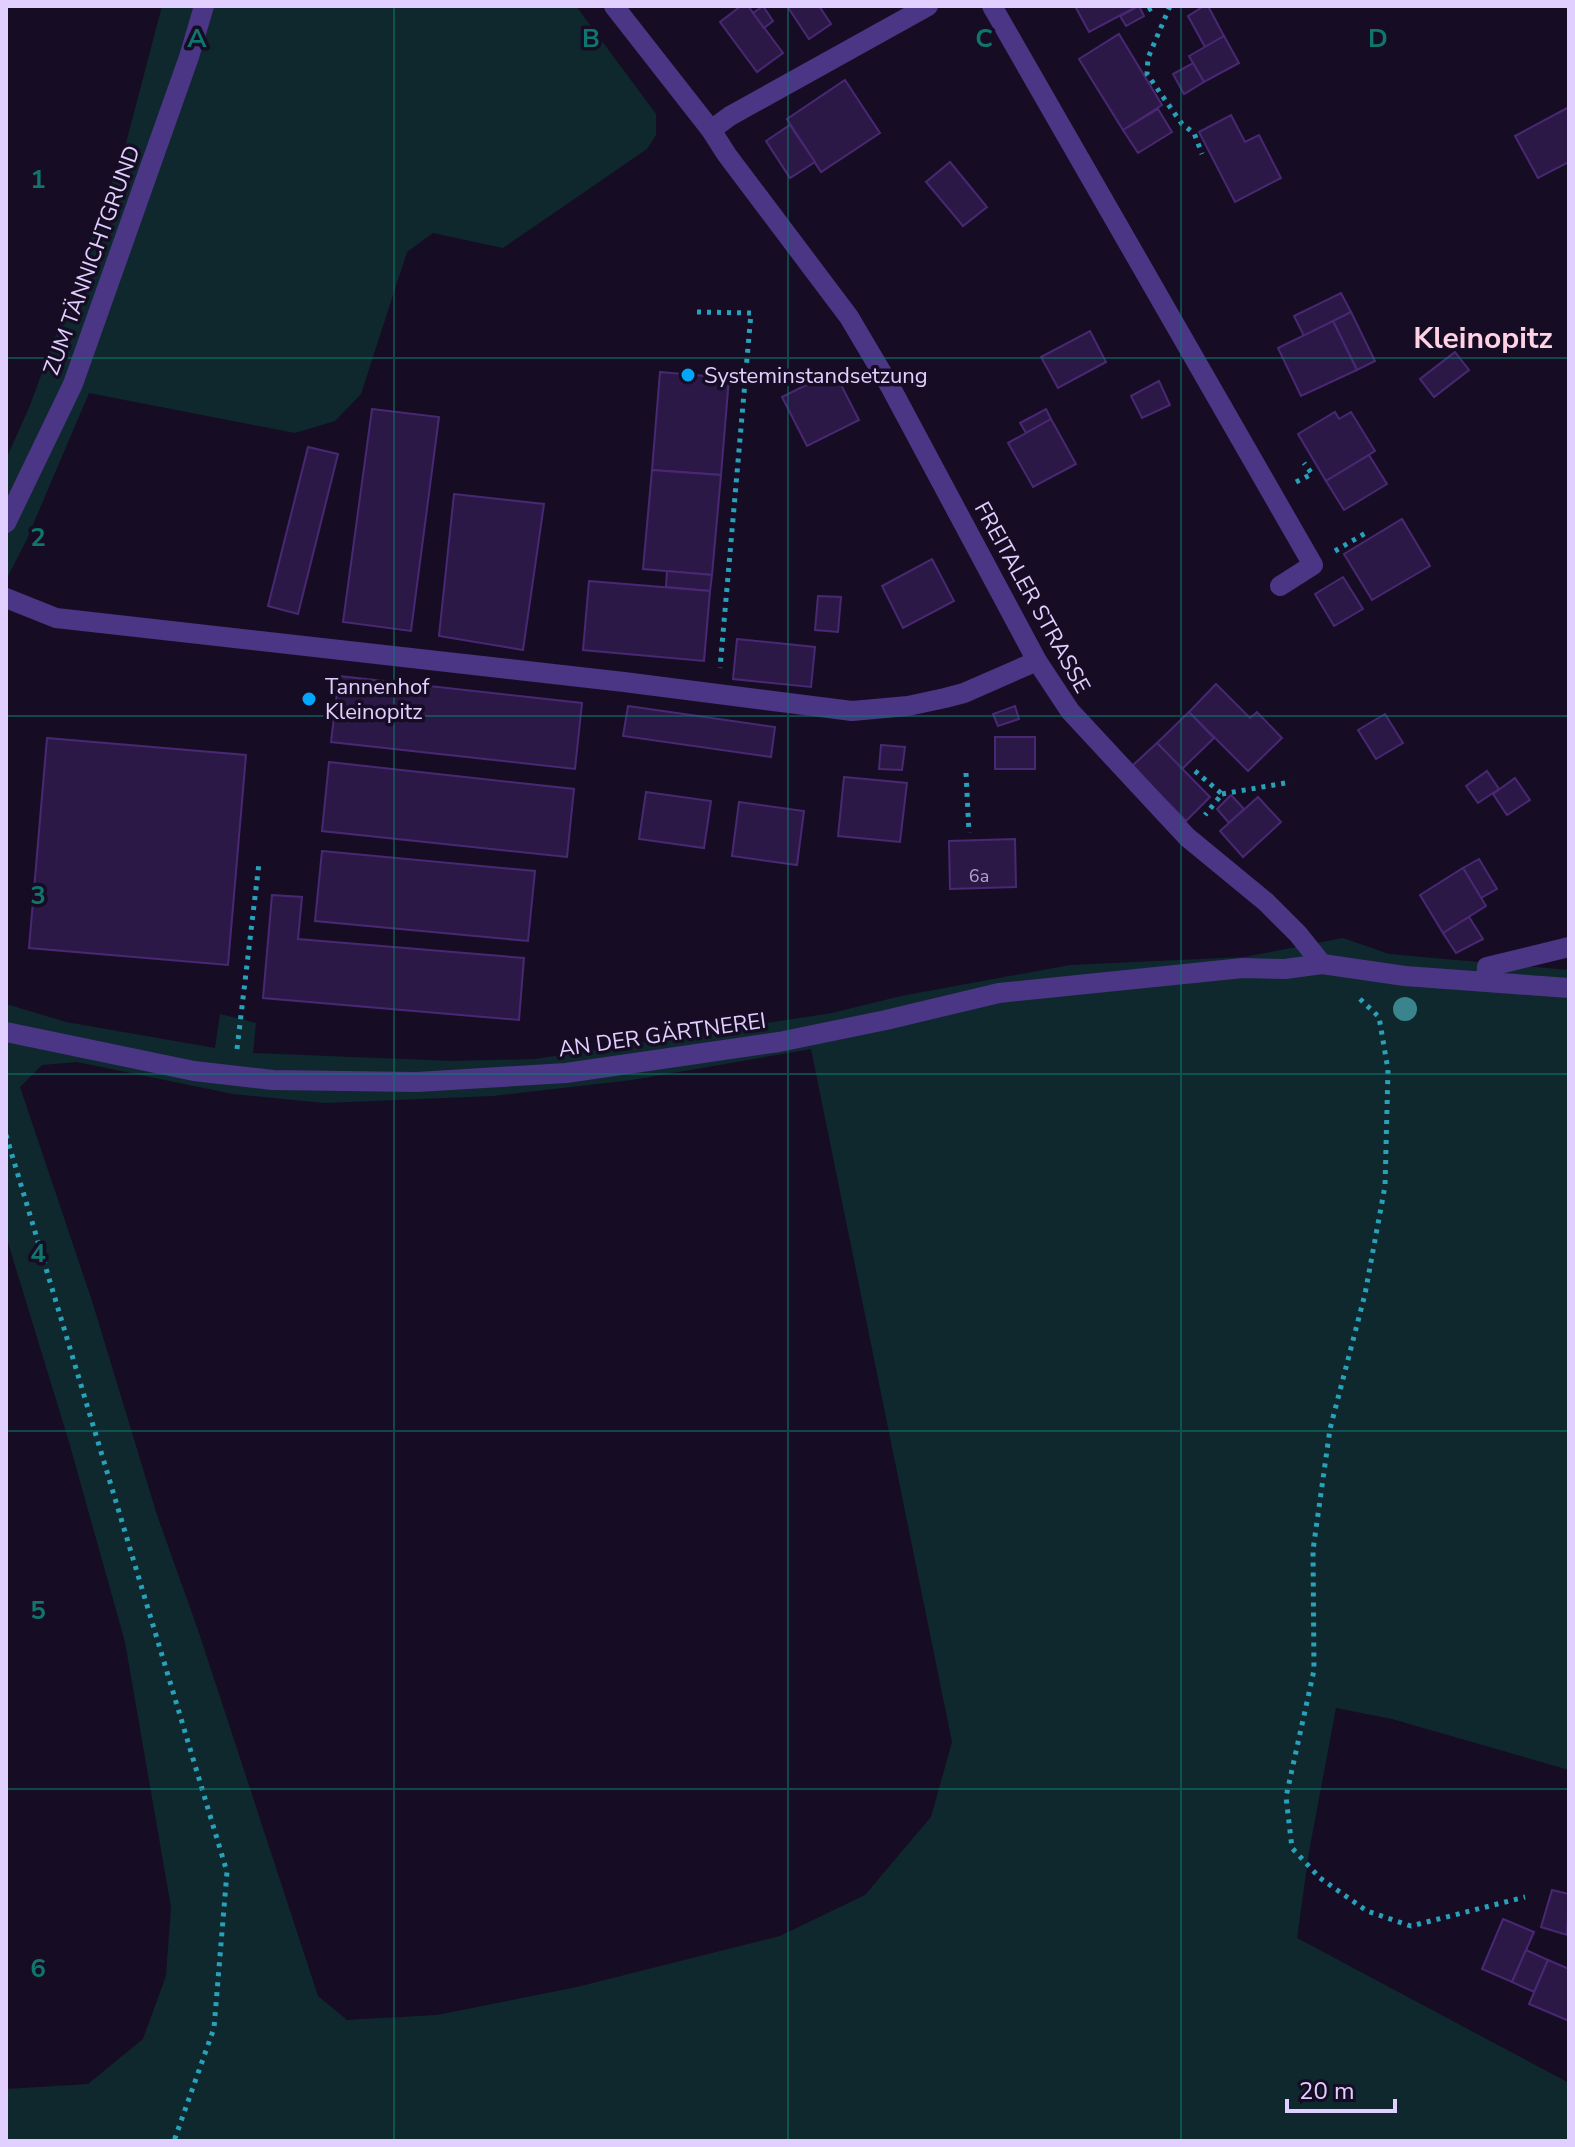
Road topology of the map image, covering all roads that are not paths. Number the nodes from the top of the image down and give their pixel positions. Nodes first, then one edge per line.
1 (204, 6) edge
2 (614, 6) edge
3 (928, 6) edge
4 (992, 6) edge
5 (711, 130) junction
6 (6, 523) edge
7 (1280, 586) dead end
8 (6, 598) edge
9 (1037, 661) junction
10 (1569, 947) edge
11 (1322, 964) junction
12 (1486, 981) junction
13 (1569, 988) edge
14 (6, 1032) edge

1 - 6 street, ZUM TÄNNICHTGRUND
2 - 5 street, FREITALER STRASSE
3 - 5 street
4 - 7 street
5 - 9 street, FREITALER STRASSE
8 - 9 street
9 - 11 street, FREITALER STRASSE
10 - 12 street
11 - 12 street
11 - 14 street, AN DER GÄRTNEREI
12 - 13 street

